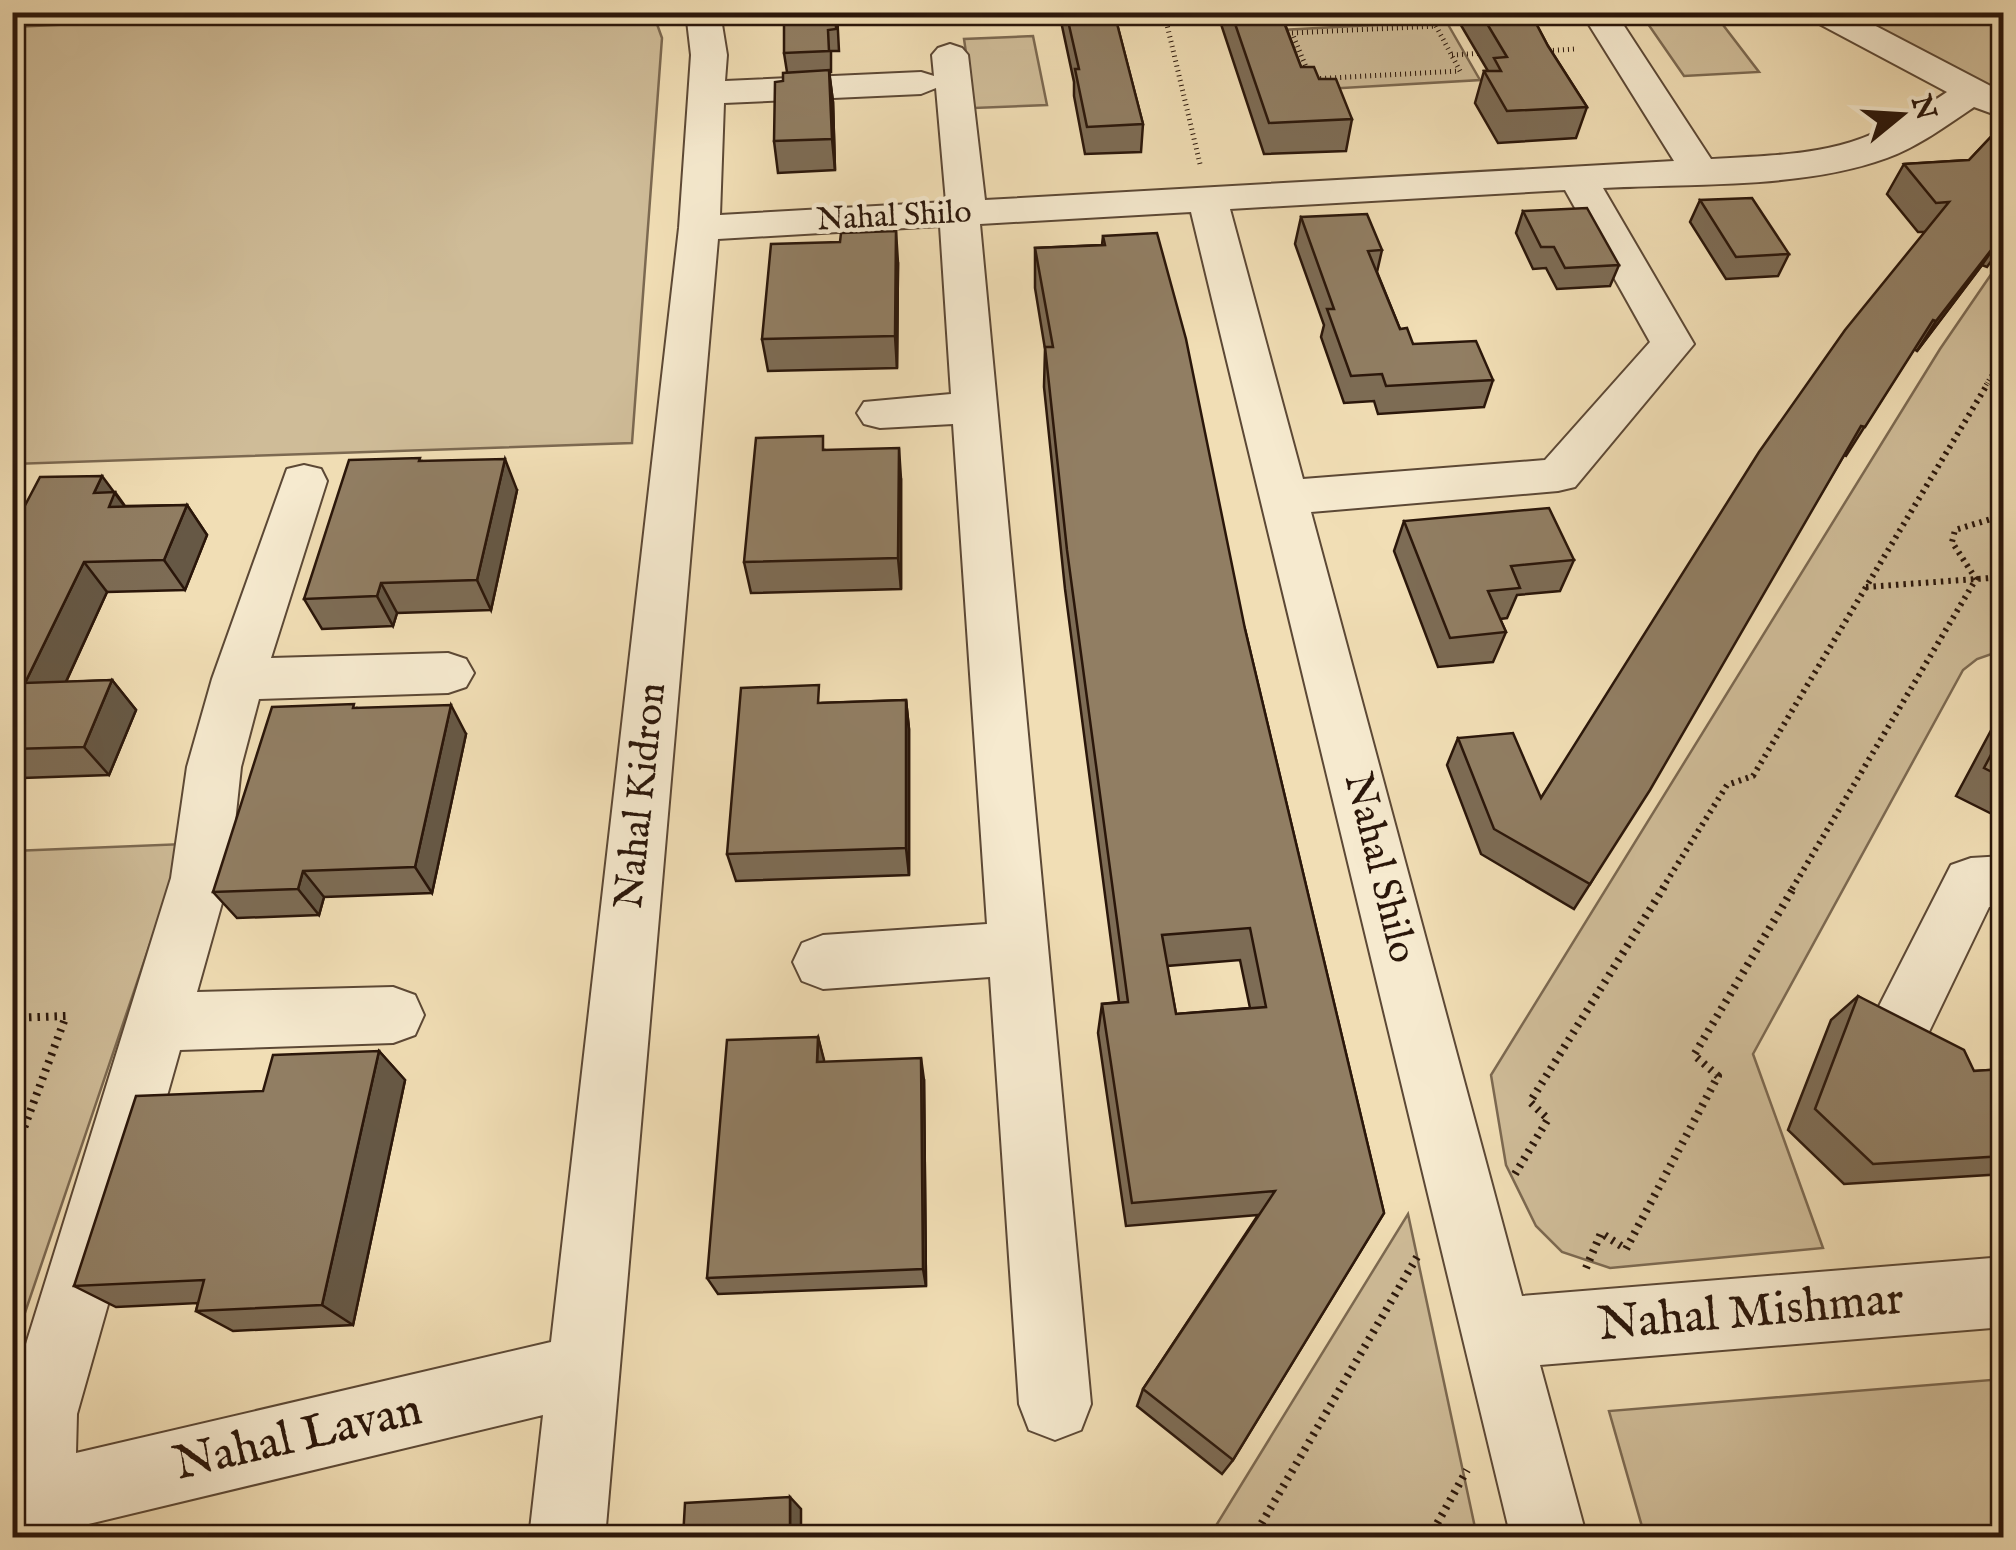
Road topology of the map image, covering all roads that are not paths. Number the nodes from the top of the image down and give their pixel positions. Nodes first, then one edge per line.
1 (1598, 12) edge
2 (1822, 12) edge
3 (711, 43) edge
4 (950, 56) dead end
5 (920, 83) dead end
6 (1987, 99) edge
7 (1700, 172) junction
8 (1578, 178) junction
9 (1208, 199) junction
10 (963, 213) junction
11 (699, 228) junction
12 (974, 408) junction
13 (880, 413) dead end
14 (304, 481) dead end
15 (1285, 497) junction
16 (448, 673) dead end
17 (238, 678) junction
18 (2004, 881) edge
19 (1018, 948) junction
20 (823, 962) dead end
21 (393, 1015) dead end
22 (1905, 1016) edge
23 (157, 1022) junction
24 (2004, 1292) edge
25 (1529, 1331) junction
26 (584, 1370) junction
27 (1055, 1404) dead end
28 (27, 1514) edge
29 (567, 1538) edge
30 (1550, 1538) edge

1 - 7 street
2 - 6 street
3 - 5 street
3 - 11 street, Nahal Kidron
4 - 10 street
6 - 7 street, Nahal Shilo
7 - 8 street, Nahal Shilo
8 - 9 street, Nahal Shilo
8 - 15 street
9 - 10 street, Nahal Shilo
9 - 15 street, Nahal Shilo
10 - 11 street, Nahal Shilo
10 - 12 street
11 - 26 street, Nahal Kidron
12 - 13 street
12 - 19 street
14 - 17 street
15 - 25 street, Nahal Shilo
16 - 17 street
17 - 23 street
18 - 22 street
19 - 20 street
19 - 27 street
21 - 23 street
23 - 28 street
24 - 25 street, Nahal Mishmar
25 - 30 street, Nahal Shilo
26 - 28 street, Nahal Lavan
26 - 29 street, Nahal Kidron

